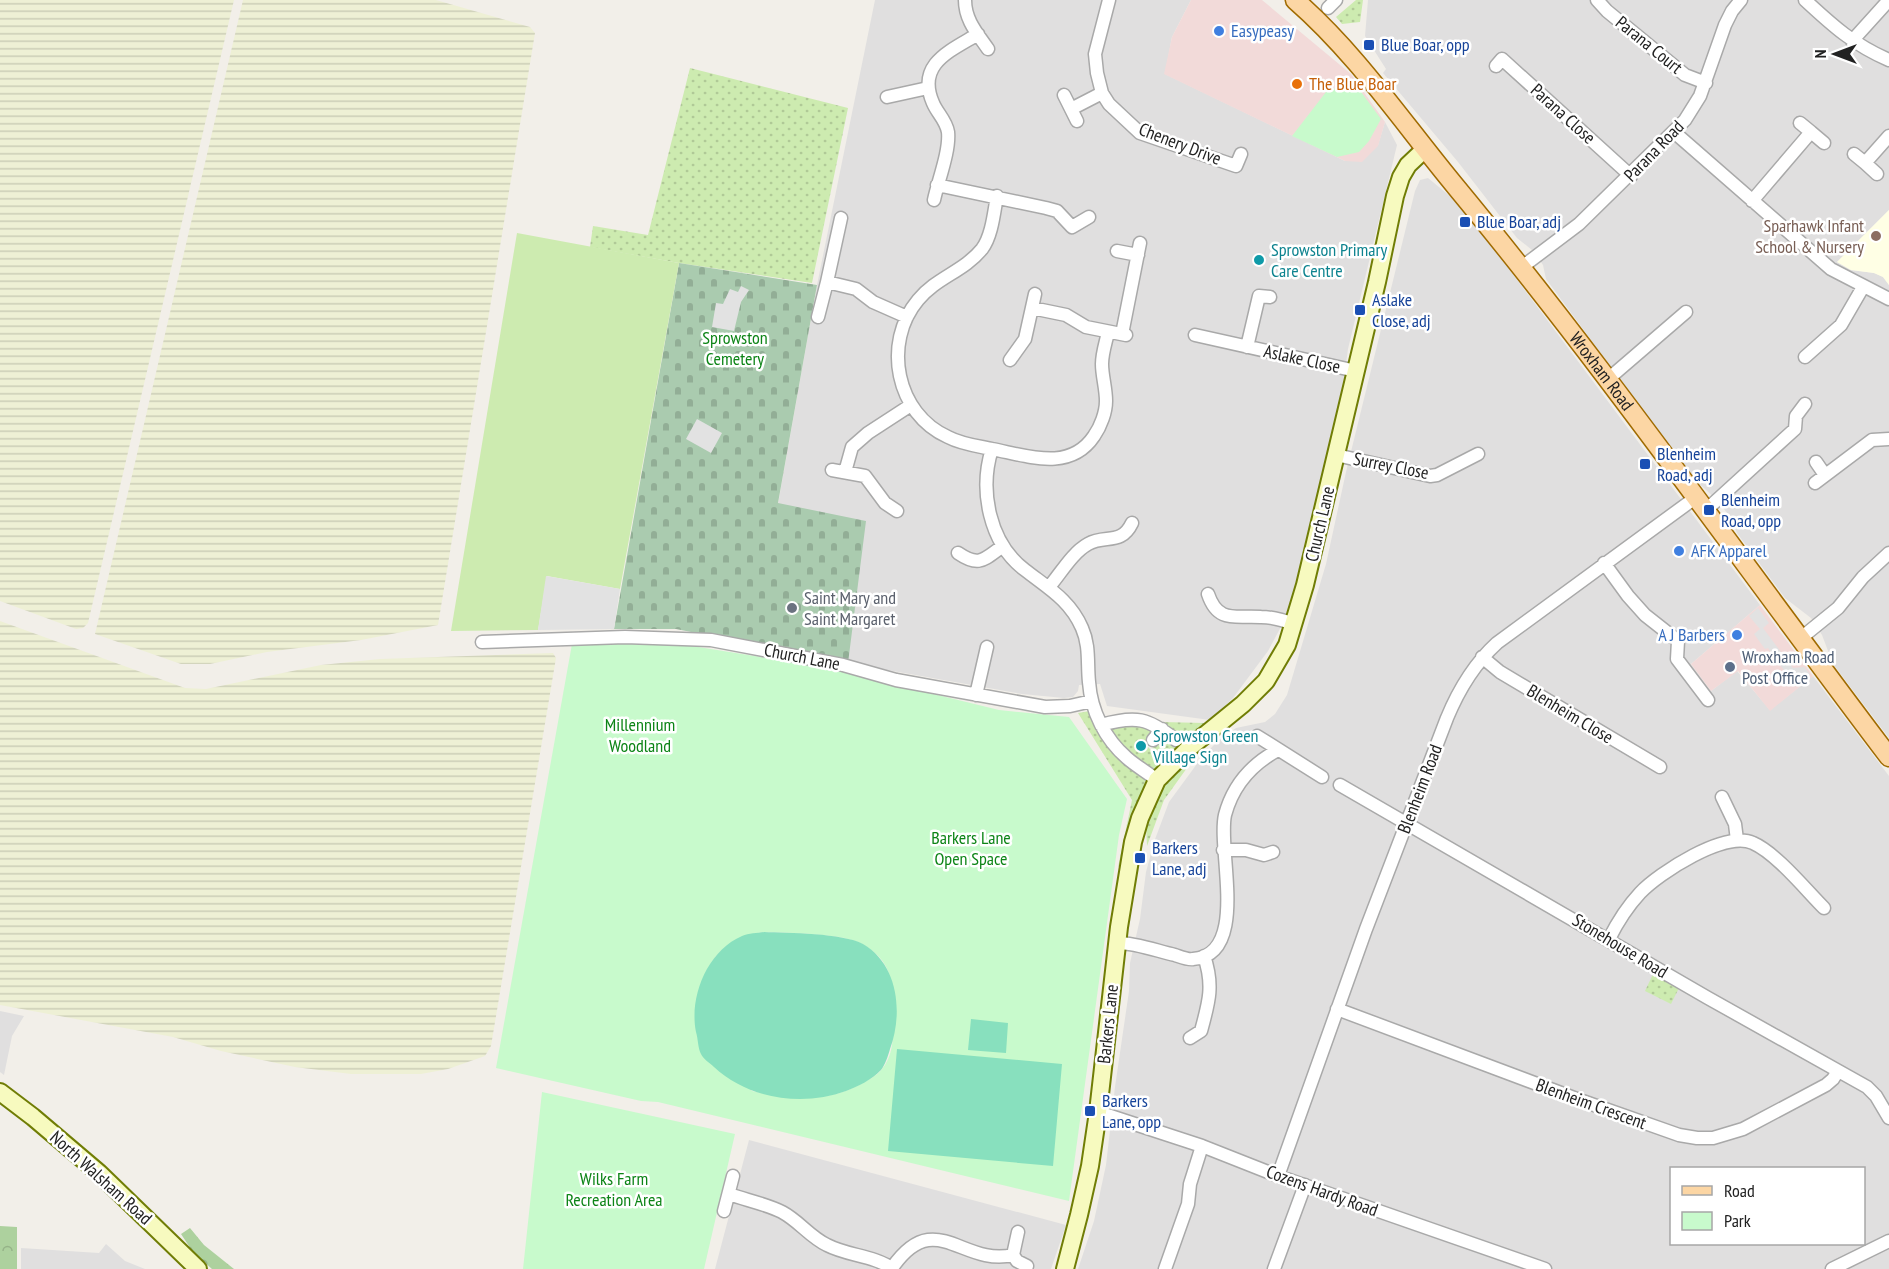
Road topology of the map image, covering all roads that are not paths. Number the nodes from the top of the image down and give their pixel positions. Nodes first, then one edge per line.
1 (965, 0) edge
2 (1108, 0) edge
3 (1295, 0) edge
4 (1597, 0) edge
5 (1741, 0) edge
6 (1805, 0) edge
7 (1889, 0) edge
8 (978, 34) junction
9 (1852, 41) junction
10 (988, 50) dead end
11 (1889, 60) edge
12 (1496, 66) dead end
13 (1706, 83) junction
14 (928, 88) junction
15 (1102, 93) junction
16 (1064, 95) dead end
17 (886, 97) dead end
18 (1071, 109) junction
19 (1077, 121) dead end
20 (1800, 123) dead end
21 (1674, 132) junction
22 (1812, 132) junction
23 (1889, 136) edge
24 (1824, 143) dead end
25 (1425, 149) junction
26 (1241, 154) dead end
27 (1854, 154) dead end
28 (1864, 163) junction
29 (1877, 174) dead end
30 (1631, 176) junction
31 (937, 185) junction
32 (997, 196) junction
33 (934, 200) dead end
34 (1752, 201) junction
35 (1089, 217) dead end
36 (842, 218) dead end
37 (1117, 251) dead end
38 (1522, 267) junction
39 (827, 282) junction
40 (1863, 287) junction
41 (1035, 294) dead end
42 (1262, 294) dead end
43 (1889, 299) edge
44 (1032, 308) junction
45 (1686, 312) dead end
46 (818, 317) dead end
47 (907, 317) junction
48 (1108, 332) junction
49 (1195, 335) dead end
50 (1247, 347) junction
51 (1805, 357) dead end
52 (1010, 360) dead end
53 (1356, 371) junction
54 (1607, 380) junction
55 (1805, 404) dead end
56 (911, 405) junction
57 (1889, 439) edge
58 (992, 449) junction
59 (1478, 454) dead end
60 (1336, 455) junction
61 (1816, 462) dead end
62 (832, 470) dead end
63 (845, 472) junction
64 (1700, 505) junction
65 (897, 511) dead end
66 (1132, 523) dead end
67 (1003, 546) junction
68 (958, 553) dead end
69 (1889, 553) edge
70 (1604, 563) junction
71 (1049, 587) junction
72 (1208, 594) dead end
73 (1294, 624) junction
74 (1801, 638) junction
75 (482, 642) dead end
76 (987, 647) dead end
77 (1482, 657) junction
78 (976, 695) junction
79 (1708, 700) dead end
80 (1092, 701) junction
81 (1101, 725) junction
82 (1162, 729) junction
83 (1257, 736) dead end
84 (1153, 740) dead end
85 (1176, 740) dead end
86 (1278, 750) junction
87 (1889, 757) edge
88 (1660, 767) dead end
89 (1322, 777) dead end
90 (1156, 780) junction
91 (1340, 785) dead end
92 (1722, 797) dead end
93 (1407, 824) junction
94 (1737, 840) junction
95 (1223, 850) junction
96 (1272, 852) dead end
97 (1824, 908) dead end
98 (1609, 939) junction
99 (1117, 943) junction
100 (1204, 956) junction
101 (1337, 1009) junction
102 (1190, 1038) dead end
103 (1838, 1071) junction
104 (0, 1092) edge
105 (1098, 1112) junction
106 (1889, 1118) edge
107 (1202, 1146) junction
108 (733, 1176) dead end
109 (1278, 1176) junction
110 (1305, 1185) junction
111 (729, 1194) junction
112 (724, 1211) dead end
113 (1018, 1232) dead end
114 (1889, 1241) edge
115 (1012, 1255) junction
116 (1027, 1266) dead end
117 (1840, 1267) edge
118 (892, 1268) edge
119 (198, 1269) edge
120 (1065, 1269) edge
121 (1165, 1269) edge
122 (1274, 1269) edge
123 (1545, 1269) edge

1 - 8 street
2 - 15 street, Chenery Drive
3 - 25 main road, Wroxham Road
4 - 13 street, Parana Court
5 - 13 street, Parana Road
6 - 9 street
7 - 9 street
8 - 10 street
8 - 14 street
9 - 11 street
12 - 30 street, Parana Close
13 - 21 street, Parana Road
14 - 17 street
14 - 31 street
15 - 18 street
15 - 26 street, Chenery Drive
16 - 18 street
18 - 19 street
20 - 22 street
21 - 30 street, Parana Road
21 - 34 street
22 - 24 street
22 - 34 street
23 - 28 street
25 - 38 main road, Wroxham Road
25 - 53 street, Church Lane
27 - 28 street
28 - 29 street
30 - 38 street, Parana Road
31 - 32 street
31 - 33 street
32 - 35 street
32 - 47 street
34 - 40 street
36 - 39 street
37 - 48 street
38 - 54 main road, Wroxham Road
39 - 46 street
39 - 47 street
40 - 43 street
40 - 51 street
41 - 44 street
42 - 50 street, Aslake Close
44 - 48 street
44 - 52 street
45 - 54 street
47 - 56 street
48 - 58 street
49 - 50 street, Aslake Close
50 - 53 street, Aslake Close
53 - 60 street, Church Lane
54 - 64 main road, Wroxham Road
55 - 64 street, Blenheim Road
56 - 58 street
56 - 63 street
57 - 61 street
58 - 67 street
59 - 60 street, Surrey Close
60 - 73 street, Church Lane
62 - 63 street
63 - 65 street
64 - 70 street, Blenheim Road
64 - 74 main road, Wroxham Road
66 - 71 street
67 - 68 street
67 - 71 street
69 - 74 street
70 - 77 street, Blenheim Road
70 - 79 street
71 - 80 street
72 - 73 street
73 - 90 street, Church Lane
74 - 87 main road, Wroxham Road
75 - 78 street, Church Lane
76 - 78 street
77 - 88 street, Blenheim Close
77 - 93 street, Blenheim Road
78 - 80 street, Church Lane
80 - 81 street
81 - 82 street
81 - 90 street
82 - 84 street
82 - 85 street
83 - 86 street
86 - 89 street
86 - 95 street
90 - 99 street, Barkers Lane
91 - 93 street, Stonehouse Road
92 - 94 street
93 - 98 street, Stonehouse Road
93 - 101 street, Blenheim Road
94 - 97 street
94 - 98 street
95 - 96 street
95 - 100 street
98 - 103 street, Stonehouse Road
99 - 100 street
99 - 105 street, Barkers Lane
100 - 102 street
101 - 103 street, Blenheim Crescent
101 - 109 street, Blenheim Road
103 - 106 street, Stonehouse Road
104 - 119 street, North Walsham Road
105 - 107 street, Cozens Hardy Road
105 - 120 street, Barkers Lane
107 - 109 street, Cozens Hardy Road
107 - 121 street
108 - 111 street
109 - 110 street, Cozens Hardy Road
110 - 122 street
110 - 123 street, Cozens Hardy Road
111 - 112 street
111 - 118 street
113 - 115 street
114 - 117 street
115 - 116 street
115 - 118 street

